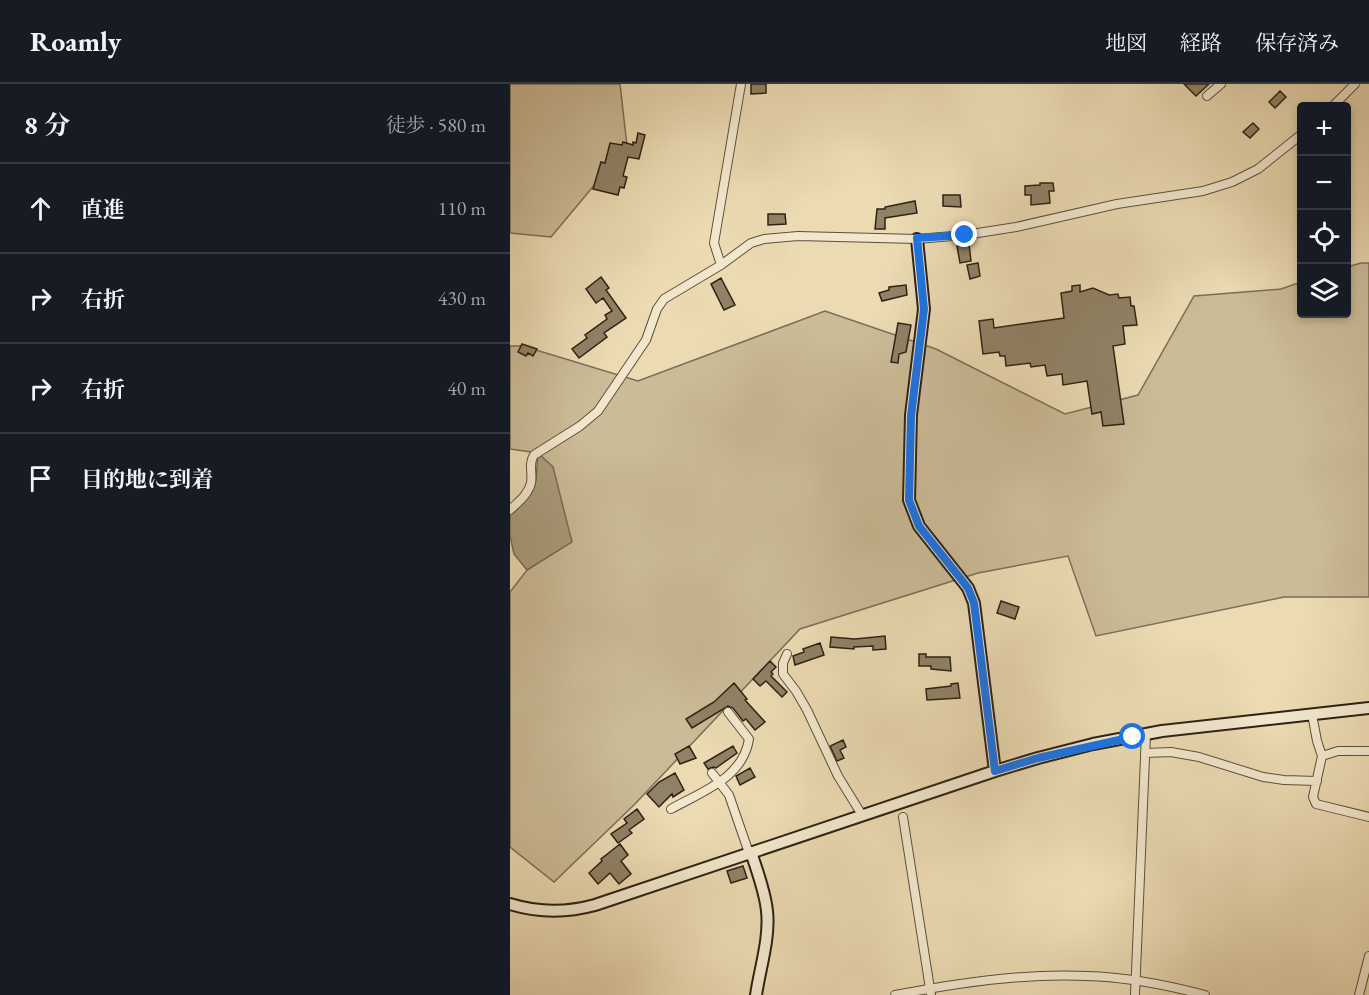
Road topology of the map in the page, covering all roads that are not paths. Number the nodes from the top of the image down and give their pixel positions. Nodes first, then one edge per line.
1 (741, 84) edge
2 (1221, 84) edge
3 (1355, 84) edge
4 (1207, 96) dead end
5 (1337, 102) edge
6 (1297, 138) edge
7 (917, 238) junction
8 (721, 265) junction
9 (510, 510) edge
10 (787, 654) dead end
11 (1369, 708) edge
12 (728, 712) dead end
13 (1312, 714) junction
14 (1146, 734) junction
15 (1369, 751) edge
16 (1145, 753) junction
17 (1322, 756) junction
18 (995, 771) junction
19 (712, 773) dead end
20 (1317, 781) junction
21 (719, 782) junction
22 (671, 809) dead end
23 (862, 815) junction
24 (903, 817) dead end
25 (1369, 817) edge
26 (750, 852) junction
27 (510, 904) edge
28 (1369, 956) edge
29 (1136, 980) junction
30 (930, 992) edge
31 (756, 995) edge
32 (895, 995) edge
33 (1135, 995) edge
34 (1205, 995) edge
35 (1359, 995) edge

1 - 8 street
2 - 4 street
3 - 5 street
6 - 7 street
7 - 8 street
7 - 18 street
8 - 9 street
10 - 23 street
11 - 13 street
12 - 21 street
13 - 14 street
13 - 17 street
14 - 16 street
14 - 18 street
15 - 17 street
16 - 20 street
16 - 29 street
17 - 20 street
18 - 23 street
19 - 21 street
20 - 25 street
21 - 22 street
21 - 26 street
23 - 26 street
24 - 30 street
26 - 27 street
26 - 31 street
28 - 35 street
29 - 30 street
29 - 33 street
29 - 34 street
30 - 32 street

